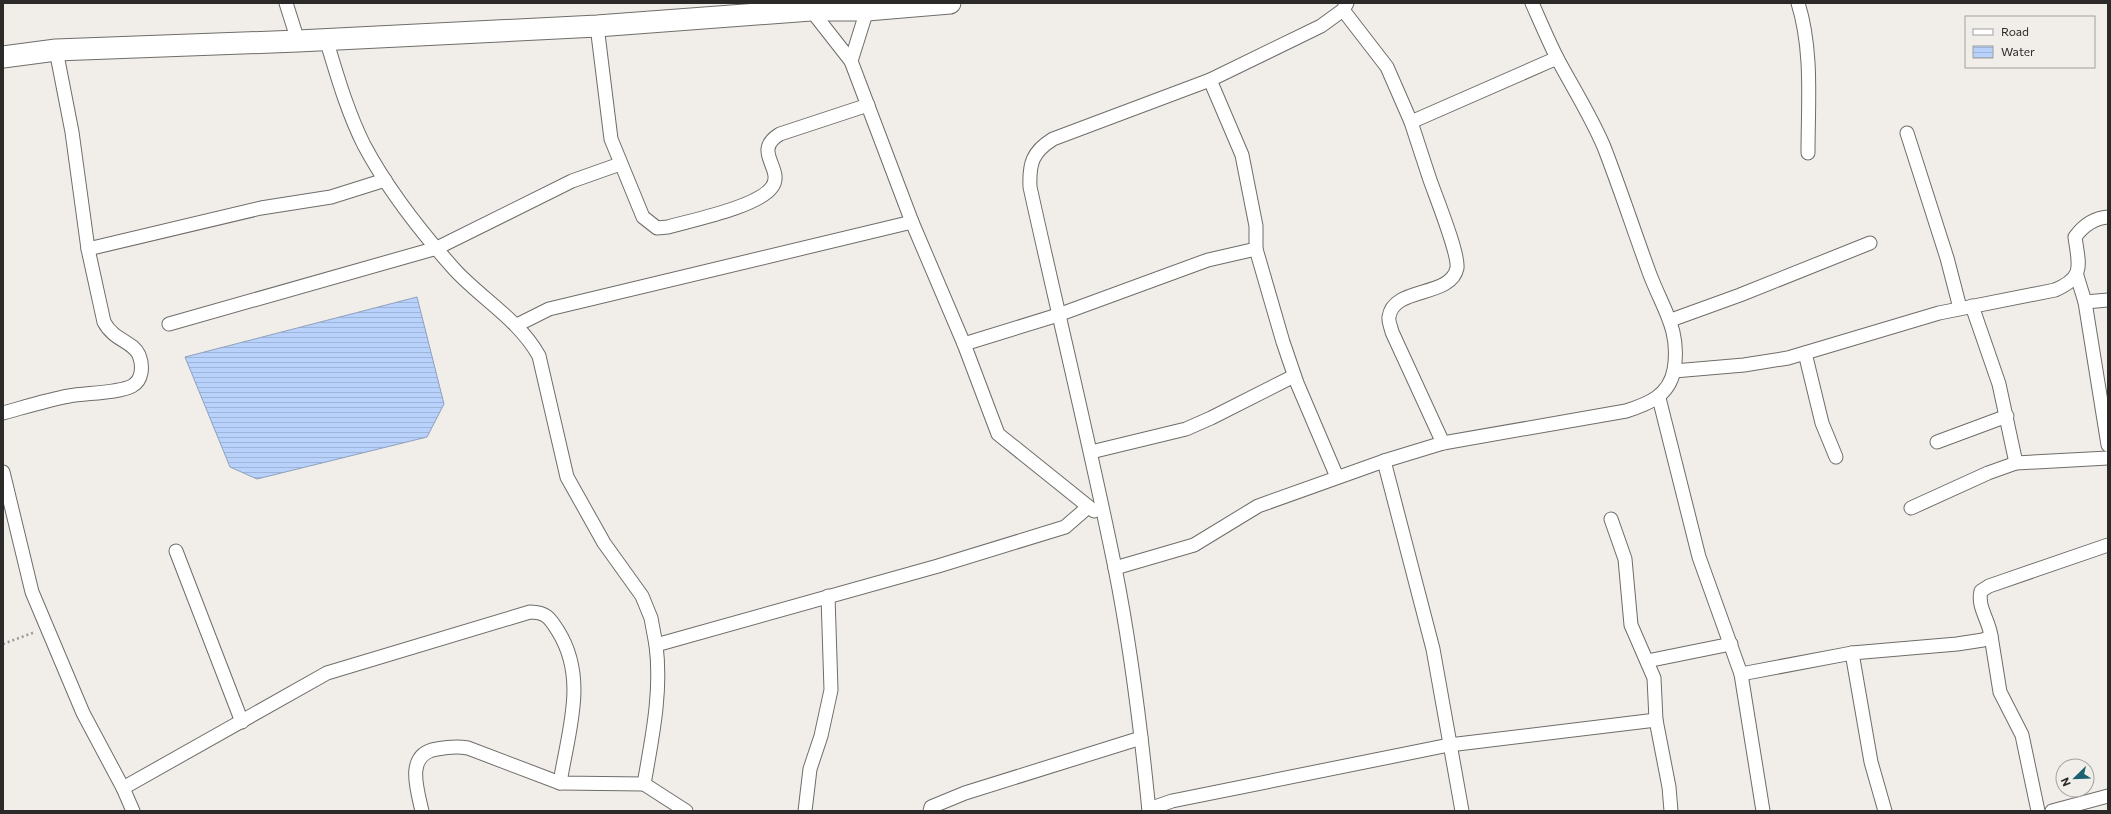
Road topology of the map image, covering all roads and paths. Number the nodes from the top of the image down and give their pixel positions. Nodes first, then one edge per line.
1 (286, 3) edge
2 (950, 3) edge
3 (1532, 3) edge
4 (1798, 3) edge
5 (1345, 7) edge
6 (811, 10) junction
7 (867, 10) junction
8 (596, 26) junction
9 (326, 39) junction
10 (298, 42) junction
11 (56, 50) junction
12 (3, 57) edge
13 (1557, 58) junction
14 (851, 61) junction
15 (1210, 80) junction
16 (868, 105) junction
17 (1411, 122) junction
18 (1906, 133) dead end
19 (1808, 153) dead end
20 (620, 164) junction
21 (385, 180) junction
22 (2108, 217) edge
23 (912, 222) junction
24 (1870, 243) dead end
25 (437, 248) junction
26 (88, 249) junction
27 (1256, 249) junction
28 (2077, 276) junction
29 (2108, 300) edge
30 (2085, 302) junction
31 (1966, 307) junction
32 (1058, 315) junction
33 (1671, 320) junction
34 (169, 324) dead end
35 (517, 325) junction
36 (964, 344) junction
37 (1805, 353) junction
38 (1674, 371) junction
39 (1294, 376) junction
40 (1659, 398) junction
41 (3, 413) edge
42 (2007, 416) junction
43 (1937, 442) dead end
44 (1443, 443) junction
45 (2108, 445) edge
46 (1091, 452) junction
47 (1836, 457) dead end
48 (2108, 458) edge
49 (1384, 461) junction
50 (2016, 463) junction
51 (3, 472) edge
52 (1337, 477) junction
53 (1088, 507) junction
54 (1911, 508) dead end
55 (1104, 519) junction
56 (1611, 519) dead end
57 (2108, 545) edge
58 (176, 550) dead end
59 (1115, 568) junction
60 (828, 596) junction
61 (47, 628) junction
62 (1991, 636) junction
63 (3, 644) edge
64 (1731, 644) junction
65 (656, 645) junction
66 (1852, 653) junction
67 (1647, 660) junction
68 (1741, 674) junction
69 (1656, 720) junction
70 (242, 722) junction
71 (1142, 738) junction
72 (1449, 744) junction
73 (560, 783) junction
74 (644, 784) junction
75 (123, 788) junction
76 (2108, 796) edge
77 (1149, 810) edge
78 (133, 811) edge
79 (422, 811) edge
80 (686, 811) edge
81 (805, 811) edge
82 (930, 811) edge
83 (1462, 811) edge
84 (1671, 811) edge
85 (1763, 811) edge
86 (1885, 811) edge
87 (2038, 811) edge
88 (2052, 811) edge

1 - 10 street
2 - 7 main road
3 - 13 street
4 - 19 street
5 - 15 street
5 - 17 street
6 - 7 main road
6 - 8 main road
6 - 14 street
7 - 14 street
8 - 9 main road
8 - 20 street
9 - 10 main road
9 - 21 street
10 - 11 main road
11 - 12 main road
11 - 26 street
13 - 17 street
13 - 33 street
14 - 16 street
15 - 27 street
15 - 32 street
16 - 20 street
16 - 23 street
17 - 44 street
18 - 31 street
20 - 25 street
21 - 25 street
21 - 26 street
22 - 28 street
23 - 35 street
23 - 36 street
24 - 33 street
25 - 34 street
25 - 35 street
26 - 41 street
27 - 32 street
27 - 39 street
28 - 30 street
28 - 31 street
29 - 30 street
30 - 45 street
31 - 37 street
31 - 42 street
32 - 36 street
32 - 46 street
33 - 38 street
35 - 65 street
36 - 53 street
37 - 38 street
37 - 47 street
38 - 40 street
39 - 46 street
39 - 52 street
40 - 44 street
40 - 64 street
42 - 43 street
42 - 50 street
44 - 49 street
46 - 55 street
48 - 50 street
49 - 52 street
49 - 72 street
50 - 54 street
51 - 61 street
52 - 59 street
53 - 55 street
53 - 60 street
55 - 59 street
56 - 67 street
57 - 62 street
58 - 70 street
59 - 71 street
60 - 65 street
60 - 81 street
61 - 63 path
61 - 75 street
62 - 66 street
62 - 87 street
64 - 67 street
64 - 68 street
65 - 74 street
66 - 68 street
66 - 86 street
67 - 69 street
68 - 85 street
69 - 72 street
69 - 84 street
70 - 73 street
70 - 75 street
71 - 77 street
71 - 82 street
72 - 77 street
72 - 83 street
73 - 74 street
73 - 79 street
74 - 80 street
75 - 78 street
76 - 88 street

